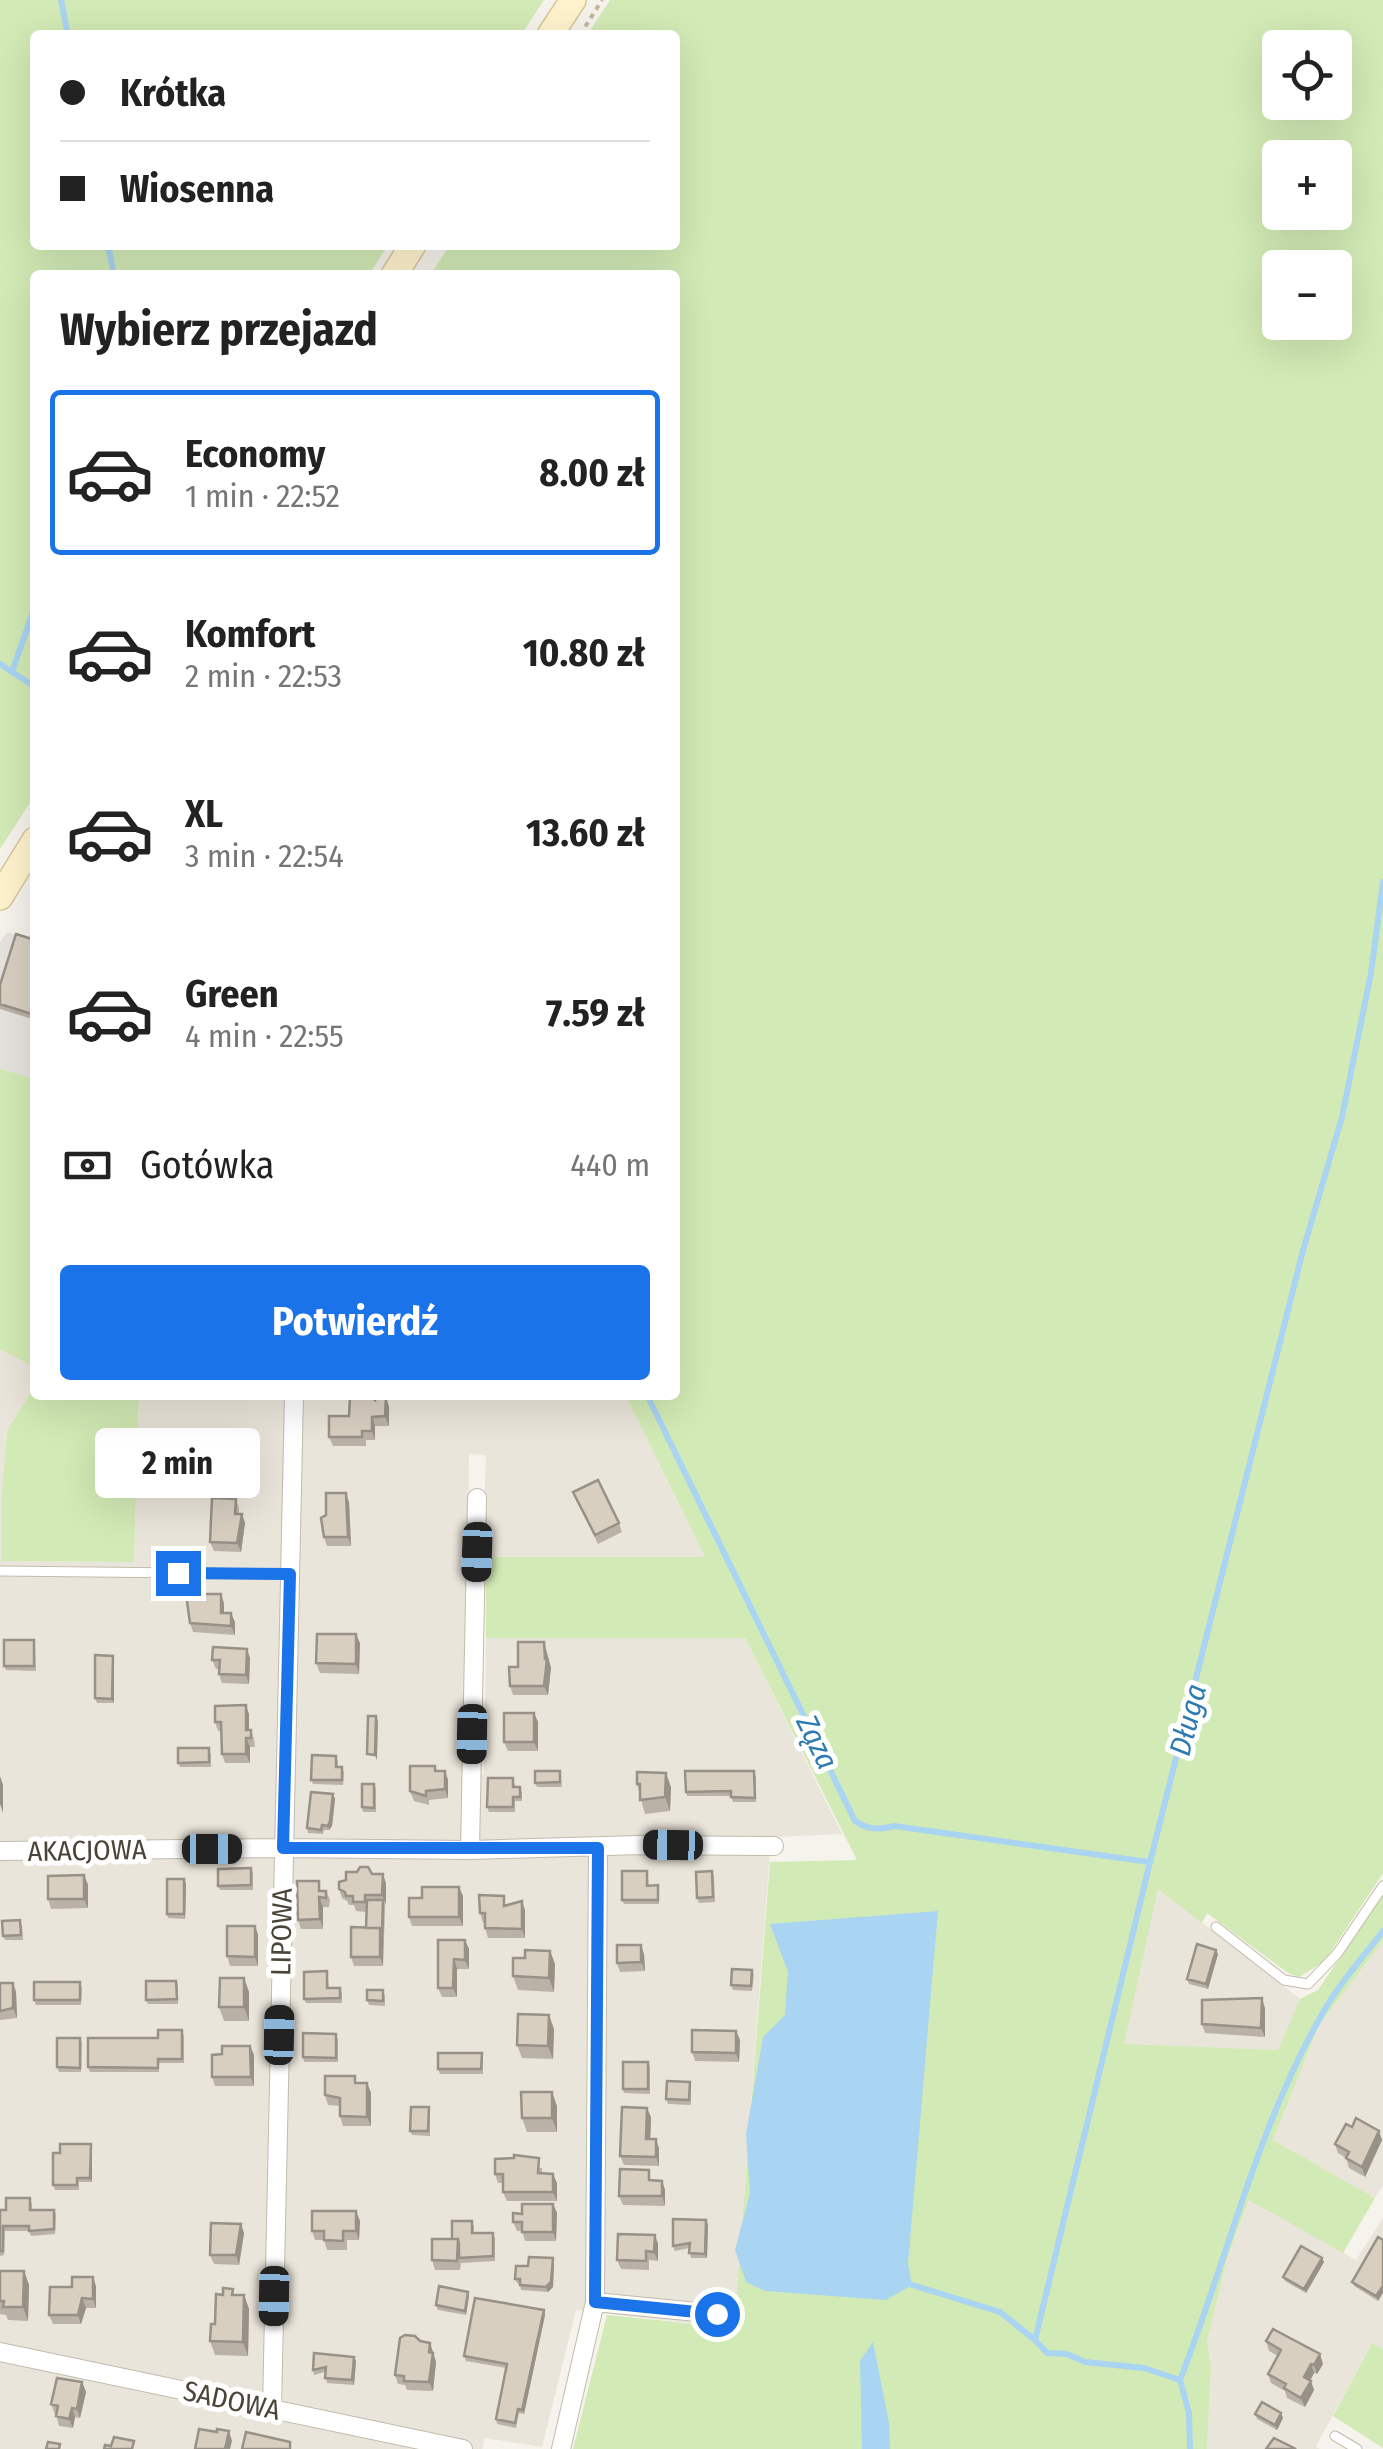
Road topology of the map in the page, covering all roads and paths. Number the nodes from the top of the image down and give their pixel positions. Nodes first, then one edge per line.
1 (573, 0) edge
2 (602, 0) edge
3 (553, 30) edge
4 (583, 30) edge
5 (30, 848) edge
6 (0, 897) edge
7 (294, 1400) edge
8 (477, 1498) dead end
9 (0, 1571) edge
10 (290, 1574) junction
11 (774, 1846) dead end
12 (283, 1848) junction
13 (598, 1848) junction
14 (470, 1850) junction
15 (0, 1851) edge
16 (1383, 1886) edge
17 (1216, 1927) dead end
18 (595, 2302) junction
19 (717, 2314) dead end
20 (0, 2352) edge
21 (272, 2408) junction
22 (1335, 2436) dead end
23 (463, 2449) edge
24 (562, 2449) edge
25 (1357, 2449) edge

1 - 3 street
2 - 4 path
5 - 6 street
7 - 10 street, LIPOWA
8 - 14 street
9 - 10 lane
10 - 12 street, LIPOWA
11 - 13 street, AKACJOWA
12 - 14 street, AKACJOWA
12 - 15 street, AKACJOWA
12 - 21 street, LIPOWA
13 - 14 street, AKACJOWA
13 - 18 street
16 - 17 lane
18 - 19 street
18 - 24 street
20 - 21 street, SADOWA
21 - 23 street, SADOWA
22 - 25 lane

